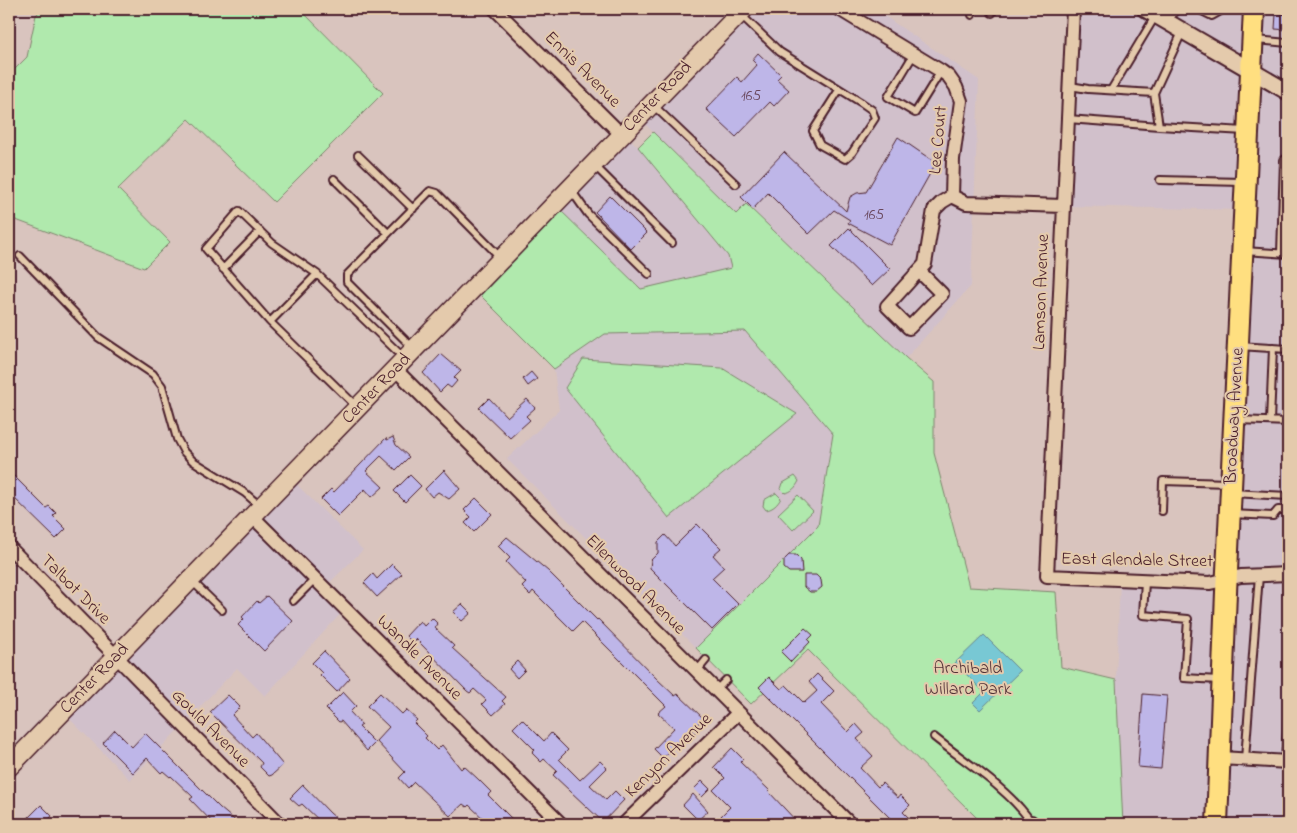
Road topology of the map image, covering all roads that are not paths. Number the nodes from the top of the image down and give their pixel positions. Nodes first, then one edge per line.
1 (495, 9) edge
2 (839, 9) edge
3 (1073, 9) edge
4 (1178, 9) edge
5 (1198, 9) edge
6 (1220, 9) edge
7 (1254, 9) edge
8 (740, 10) edge
9 (1156, 15) edge
10 (1183, 30) junction
11 (1252, 40) junction
12 (1288, 43) edge
13 (914, 54) junction
14 (1250, 70) junction
15 (941, 71) junction
16 (1070, 86) junction
17 (839, 90) junction
18 (1111, 90) junction
19 (1288, 92) edge
20 (1154, 93) junction
21 (652, 104) junction
22 (1068, 119) junction
23 (1159, 126) junction
24 (1248, 131) junction
25 (622, 135) junction
26 (358, 156) dead end
27 (1288, 157) edge
28 (593, 165) junction
29 (334, 179) dead end
30 (1160, 180) dead end
31 (1246, 182) junction
32 (736, 184) dead end
33 (570, 189) junction
34 (952, 196) junction
35 (1063, 206) junction
36 (413, 209) junction
37 (260, 231) junction
38 (388, 233) junction
39 (672, 243) dead end
40 (1243, 251) junction
41 (1285, 253) edge
42 (20, 256) dead end
43 (502, 260) junction
44 (223, 269) junction
45 (919, 271) junction
46 (317, 274) junction
47 (649, 274) dead end
48 (270, 322) junction
49 (1238, 346) junction
50 (1273, 348) junction
51 (1288, 349) edge
52 (406, 360) junction
53 (358, 409) junction
54 (1235, 420) junction
55 (1270, 421) junction
56 (1288, 422) edge
57 (1231, 488) junction
58 (1288, 496) edge
59 (1288, 510) edge
60 (258, 512) junction
61 (1162, 512) dead end
62 (1230, 514) junction
63 (9, 547) edge
64 (1288, 574) edge
65 (1259, 575) junction
66 (1047, 576) joint
67 (315, 579) junction
68 (1227, 579) junction
69 (191, 581) junction
70 (1145, 581) junction
71 (293, 601) dead end
72 (222, 610) dead end
73 (116, 658) junction
74 (706, 660) dead end
75 (697, 670) junction
76 (726, 680) dead end
77 (1223, 681) junction
78 (716, 690) junction
79 (738, 713) junction
80 (1288, 717) edge
81 (1287, 734) edge
82 (934, 737) dead end
83 (1221, 758) junction
84 (1246, 759) junction
85 (1286, 762) edge
86 (9, 767) edge
87 (1031, 823) edge
88 (280, 824) edge
89 (561, 824) edge
90 (624, 824) edge
91 (850, 824) edge
92 (1217, 824) edge

1 - 25 street, Ennis Avenue
2 - 13 street, Lee Court
3 - 16 street, Lamson Avenue
4 - 9 lane
5 - 6 lane
7 - 11 main road, Broadway Avenue
8 - 17 lane
8 - 21 main road, Center Road
9 - 10 street
9 - 18 lane
10 - 14 street
10 - 20 lane
11 - 12 lane
11 - 14 main road, Broadway Avenue
13 - 15 street, Lee Court
13 - 15 lane
14 - 19 street
14 - 24 main road, Broadway Avenue
15 - 34 street, Lee Court
16 - 18 lane
16 - 22 street, Lamson Avenue
17 - 17 lane
18 - 20 lane
20 - 23 lane
21 - 25 main road, Center Road
21 - 32 lane
22 - 23 lane
22 - 35 street, Lamson Avenue
23 - 24 lane
24 - 31 main road, Broadway Avenue
25 - 28 main road, Center Road
26 - 36 lane
27 - 41 lane
28 - 33 main road, Center Road
28 - 39 lane
29 - 38 lane
30 - 31 lane
31 - 40 main road, Broadway Avenue
33 - 43 main road, Center Road
33 - 47 lane
34 - 35 street, Lee Court
34 - 45 street
35 - 66 street, Lamson Avenue
36 - 38 lane
36 - 43 lane
37 - 44 lane
37 - 44 lane
37 - 46 lane
38 - 52 lane
40 - 41 lane
40 - 49 main road, Broadway Avenue
42 - 60 lane
43 - 52 main road, Center Road
44 - 48 lane
45 - 45 street
46 - 48 lane
46 - 52 lane
48 - 53 lane
49 - 50 lane
49 - 54 main road, Broadway Avenue
50 - 51 lane
50 - 55 lane
52 - 53 main road, Center Road
52 - 75 street, Ellenwood Avenue
53 - 60 main road, Center Road
54 - 55 lane
54 - 57 main road, Broadway Avenue
55 - 56 lane
57 - 58 lane
57 - 61 lane
57 - 62 main road, Broadway Avenue
59 - 62 lane
60 - 67 street, Wandle Avenue
60 - 69 main road, Center Road
62 - 68 main road, Broadway Avenue
63 - 73 street, Talbot Drive
64 - 65 street, East Glendale Street
65 - 68 street, East Glendale Street
65 - 84 lane
66 - 70 street, East Glendale Street
67 - 71 lane
67 - 89 street, Wandle Avenue
68 - 70 street, East Glendale Street
68 - 77 main road, Broadway Avenue
69 - 72 lane
69 - 73 main road, Center Road
70 - 77 lane
73 - 86 main road, Center Road
73 - 88 street, Gould Avenue
74 - 75 lane
75 - 78 street, Ellenwood Avenue
76 - 78 lane
77 - 83 main road, Broadway Avenue
78 - 79 street, Ellenwood Avenue
79 - 90 street, Kenyon Avenue
79 - 91 street, Ellenwood Avenue
80 - 81 lane
81 - 85 lane
82 - 87 lane
83 - 84 street
83 - 92 main road, Broadway Avenue
84 - 85 street

